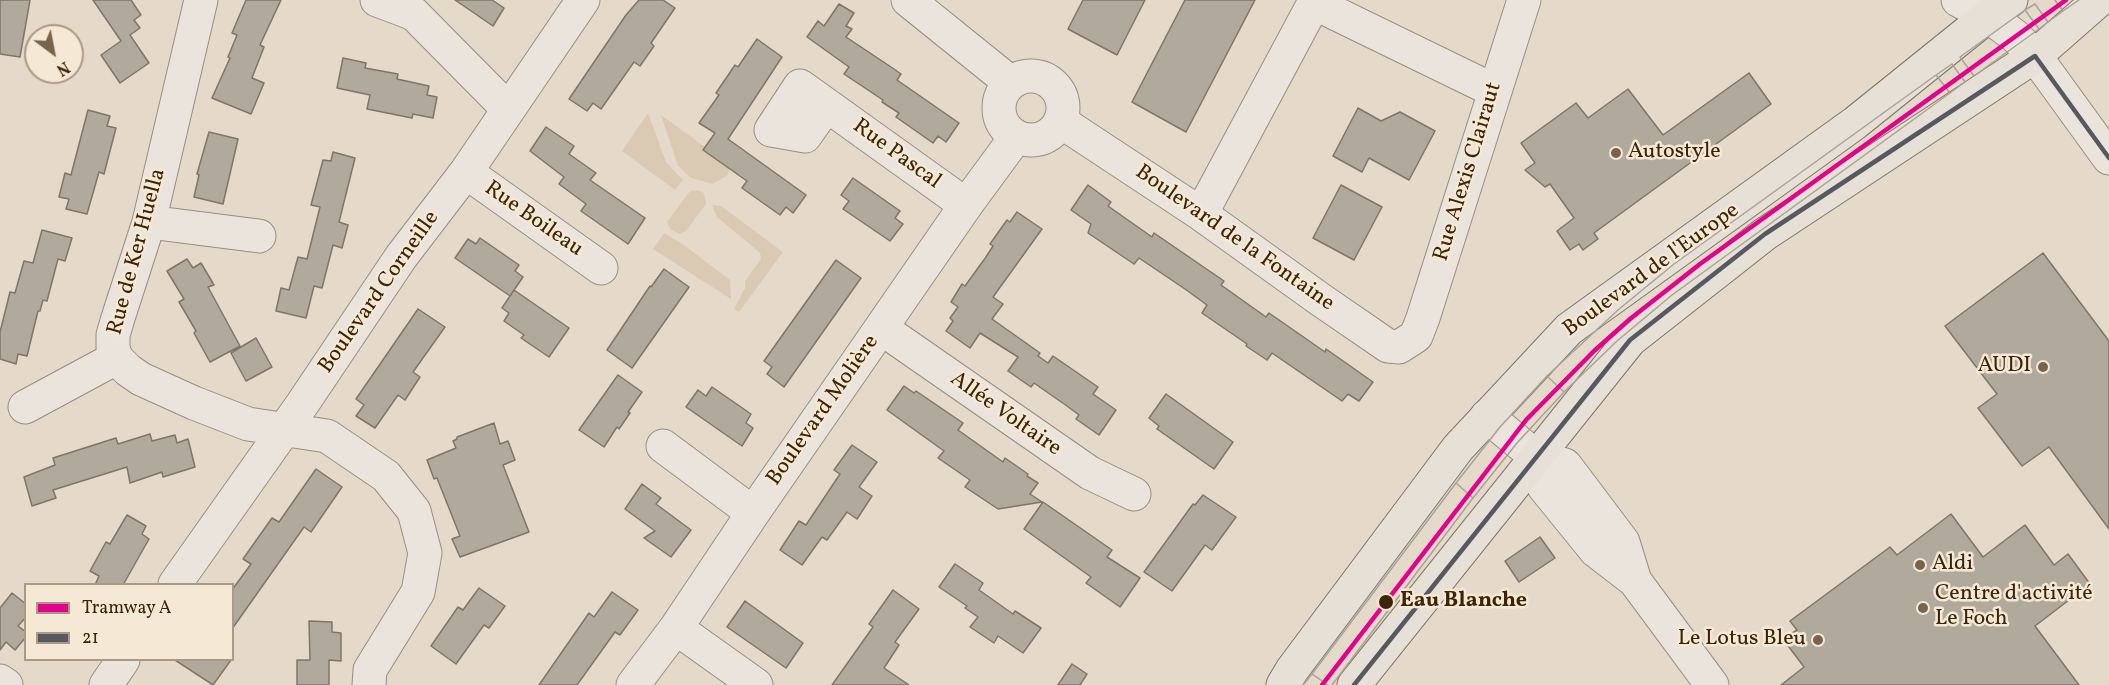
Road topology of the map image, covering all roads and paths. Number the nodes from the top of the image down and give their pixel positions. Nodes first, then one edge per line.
1 (201, 0) edge
2 (377, 0) edge
3 (583, 0) edge
4 (908, 0) edge
5 (1524, 0) edge
6 (1958, 0) edge
7 (2099, 0) edge
8 (2003, 17) edge
9 (2036, 56) junction
10 (1011, 83) junction
11 (1495, 91) junction
12 (826, 106) dead end
13 (508, 109) junction
14 (1060, 121) junction
15 (1016, 137) junction
16 (2109, 158) edge
17 (466, 172) junction
18 (966, 205) junction
19 (1201, 214) junction
20 (149, 222) junction
21 (259, 236) dead end
22 (601, 268) dead end
23 (881, 328) junction
24 (1410, 341) joint
25 (116, 358) junction
26 (25, 407) dead end
27 (1487, 416) junction
28 (284, 429) junction
29 (663, 446) dead end
30 (1535, 456) junction
31 (1134, 494) dead end
32 (753, 513) junction
33 (176, 583) edge
34 (676, 628) junction
35 (122, 661) edge
36 (0, 681) edge
37 (6, 685) edge
38 (106, 685) edge
39 (369, 685) edge
40 (633, 685) edge
41 (756, 685) edge
42 (1283, 685) edge
43 (1354, 685) edge
44 (1712, 685) edge

1 - 20 street, Rue de Ker Huella
2 - 13 street
3 - 13 street, Boulevard Corneille
4 - 10 street
5 - 11 street, Rue Alexis Clairaut
6 - 8 street
7 - 9 main road, Boulevard de l'Europe
8 - 9 street
8 - 27 main road, Boulevard de l'Europe
9 - 16 street
9 - 30 main road, Boulevard de l'Europe
10 - 14 street
10 - 15 street
11 - 19 street
11 - 24 street, Rue Alexis Clairaut
12 - 18 street, Rue Pascal
13 - 17 street, Boulevard Corneille
14 - 15 street
14 - 19 street, Boulevard de la Fontaine
15 - 18 street, Boulevard Molière
17 - 22 street, Rue Boileau
17 - 28 street, Boulevard Corneille
18 - 23 street, Boulevard Molière
19 - 24 street, Boulevard de la Fontaine
20 - 21 street
20 - 25 street, Rue de Ker Huella
23 - 31 street, Allée Voltaire
23 - 32 street, Boulevard Molière
25 - 26 street
25 - 28 street, Rue de Ker Huella
27 - 30 street
27 - 42 main road, Boulevard de l'Europe
28 - 33 street, Boulevard Corneille
28 - 39 street, Rue de Ker Huella
29 - 32 street
30 - 43 main road, Boulevard de l'Europe
30 - 44 street
32 - 34 street, Boulevard Molière
34 - 40 street, Boulevard Molière
34 - 41 street
35 - 38 street
36 - 37 street

